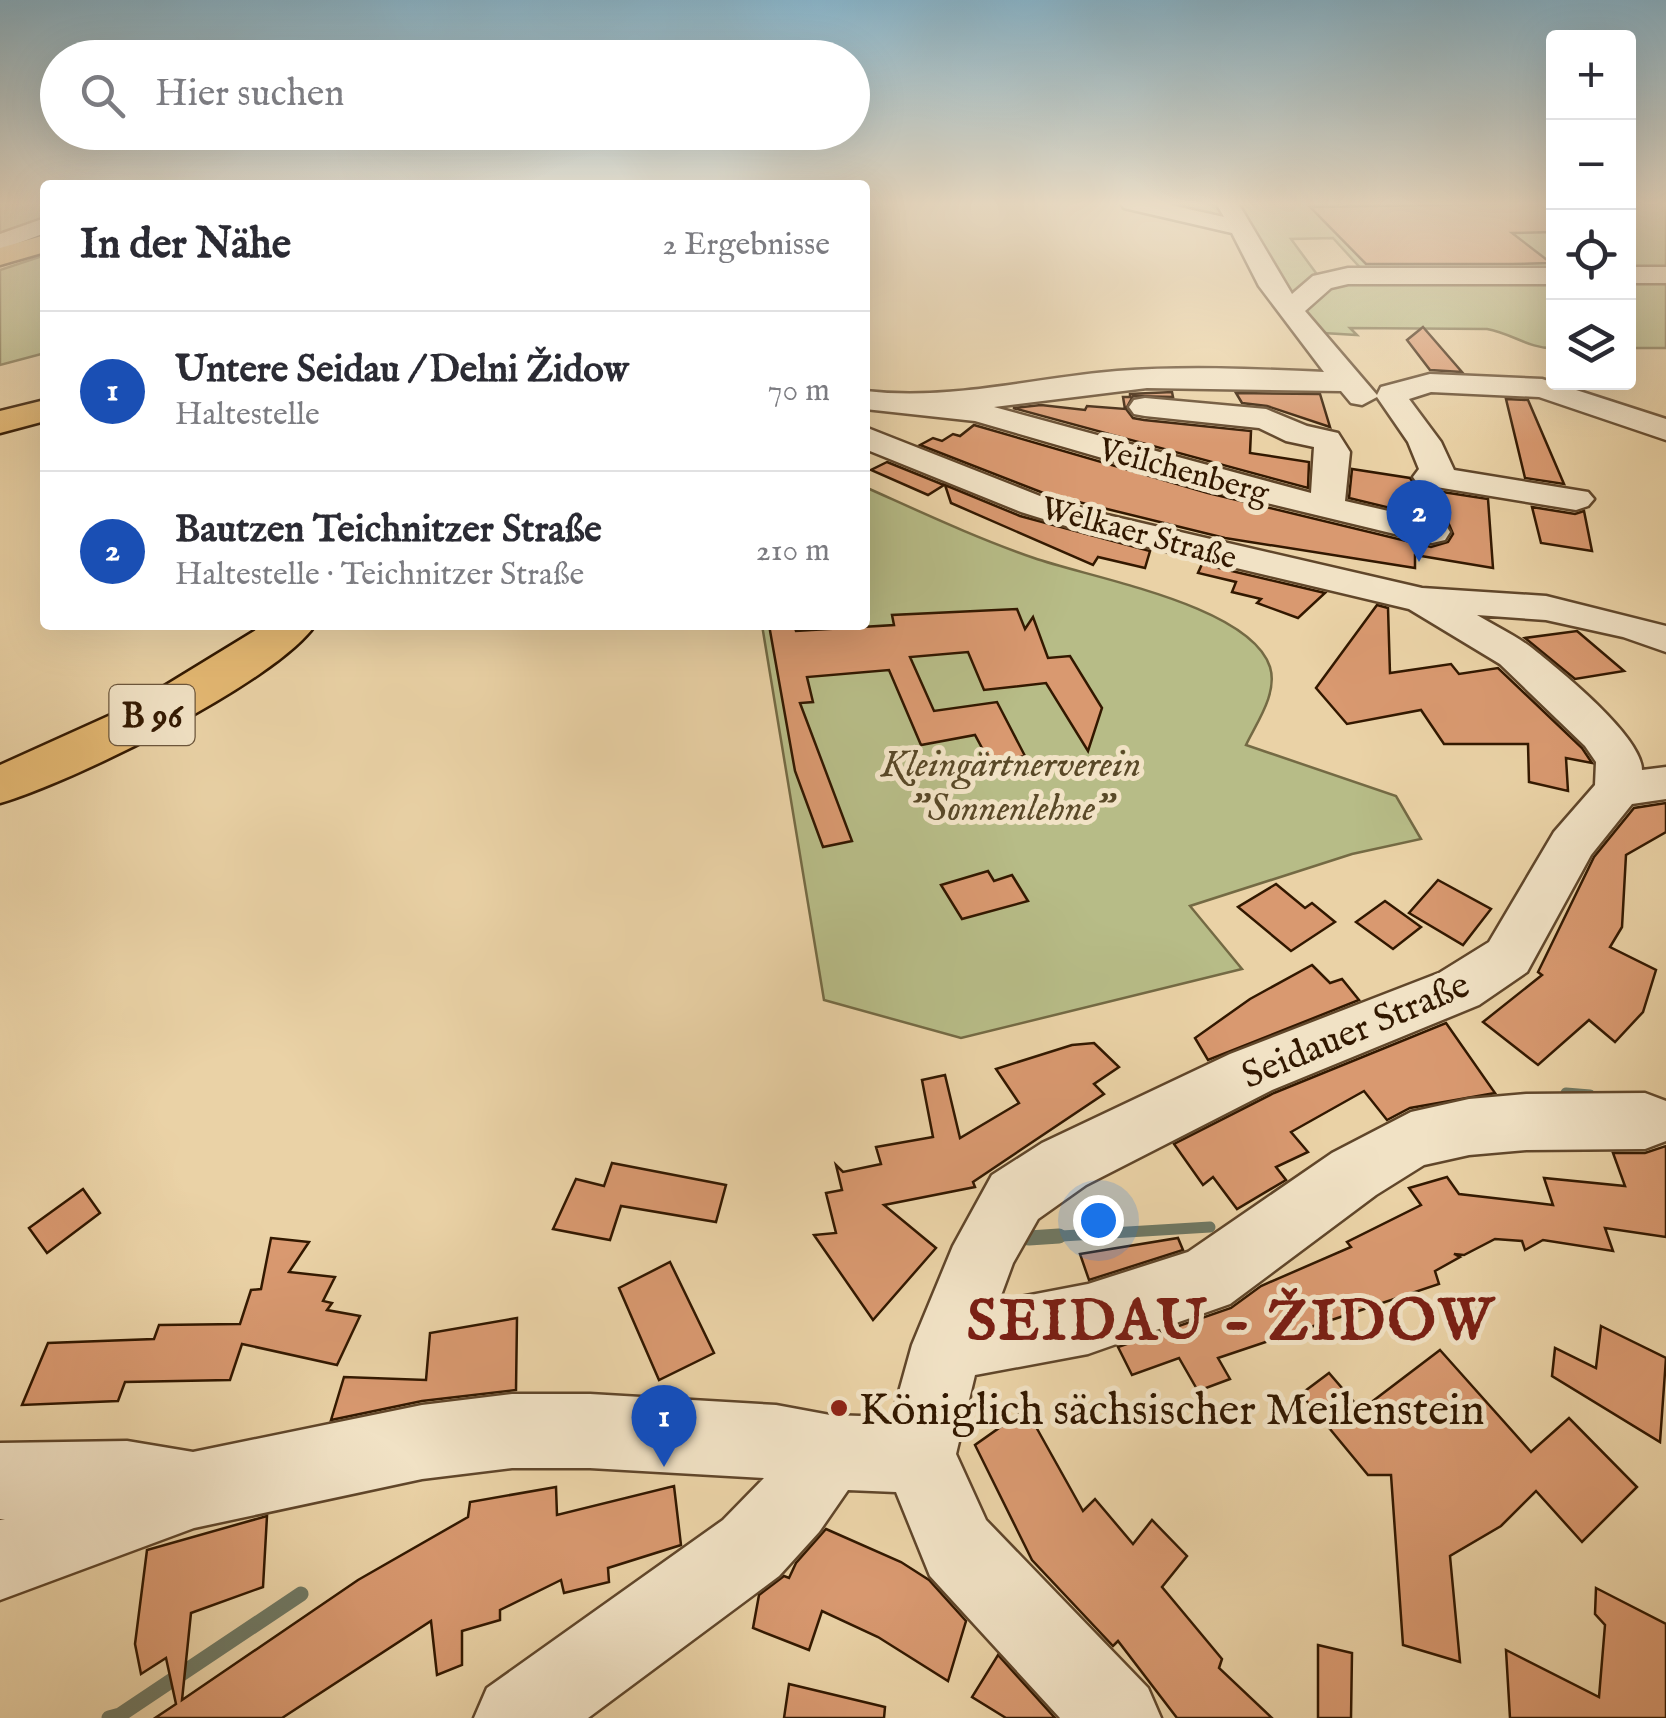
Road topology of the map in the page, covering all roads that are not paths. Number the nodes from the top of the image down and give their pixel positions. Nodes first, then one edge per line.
1 (1270, 283) edge
2 (1321, 283) edge
3 (1291, 309) junction
4 (1186, 378) junction
5 (1349, 382) junction
6 (40, 391) edge
7 (40, 392) edge
8 (1010, 394) junction
9 (0, 396) edge
10 (870, 400) edge
11 (0, 404) edge
12 (937, 407) junction
13 (40, 411) edge
14 (1207, 411) junction
15 (0, 422) edge
16 (1666, 430) edge
17 (870, 440) edge
18 (1430, 477) junction
19 (1576, 500) dead end
20 (1328, 507) junction
21 (1432, 532) junction
22 (1422, 600) junction
23 (286, 630) edge
24 (1666, 640) edge
25 (0, 785) edge
26 (1642, 786) edge
27 (1645, 1121) dead end
28 (946, 1345) junction
29 (830, 1452) junction
30 (918, 1455) junction
31 (0, 1481) edge
32 (194, 1490) junction
33 (0, 1560) edge
34 (518, 1718) edge
35 (1118, 1718) edge

1 - 3 street
2 - 3 street
3 - 5 street
4 - 5 street
4 - 8 street
4 - 14 street
5 - 18 street
6 - 9 main road
7 - 11 main road
8 - 12 street
8 - 14 street
10 - 12 street
12 - 20 street, Veilchenberg
13 - 15 main road
14 - 20 street
16 - 18 street
17 - 22 street, Welkaer Straße
18 - 19 street
18 - 21 street
20 - 21 street, Veilchenberg
21 - 22 street
22 - 24 street
22 - 26 street, Seidauer Straße
23 - 25 main road, B 96
26 - 28 street, Seidauer Straße
27 - 28 street
28 - 30 street, Seidauer Straße
29 - 30 street
29 - 32 street
29 - 34 street
30 - 35 street
31 - 32 street
32 - 33 street

